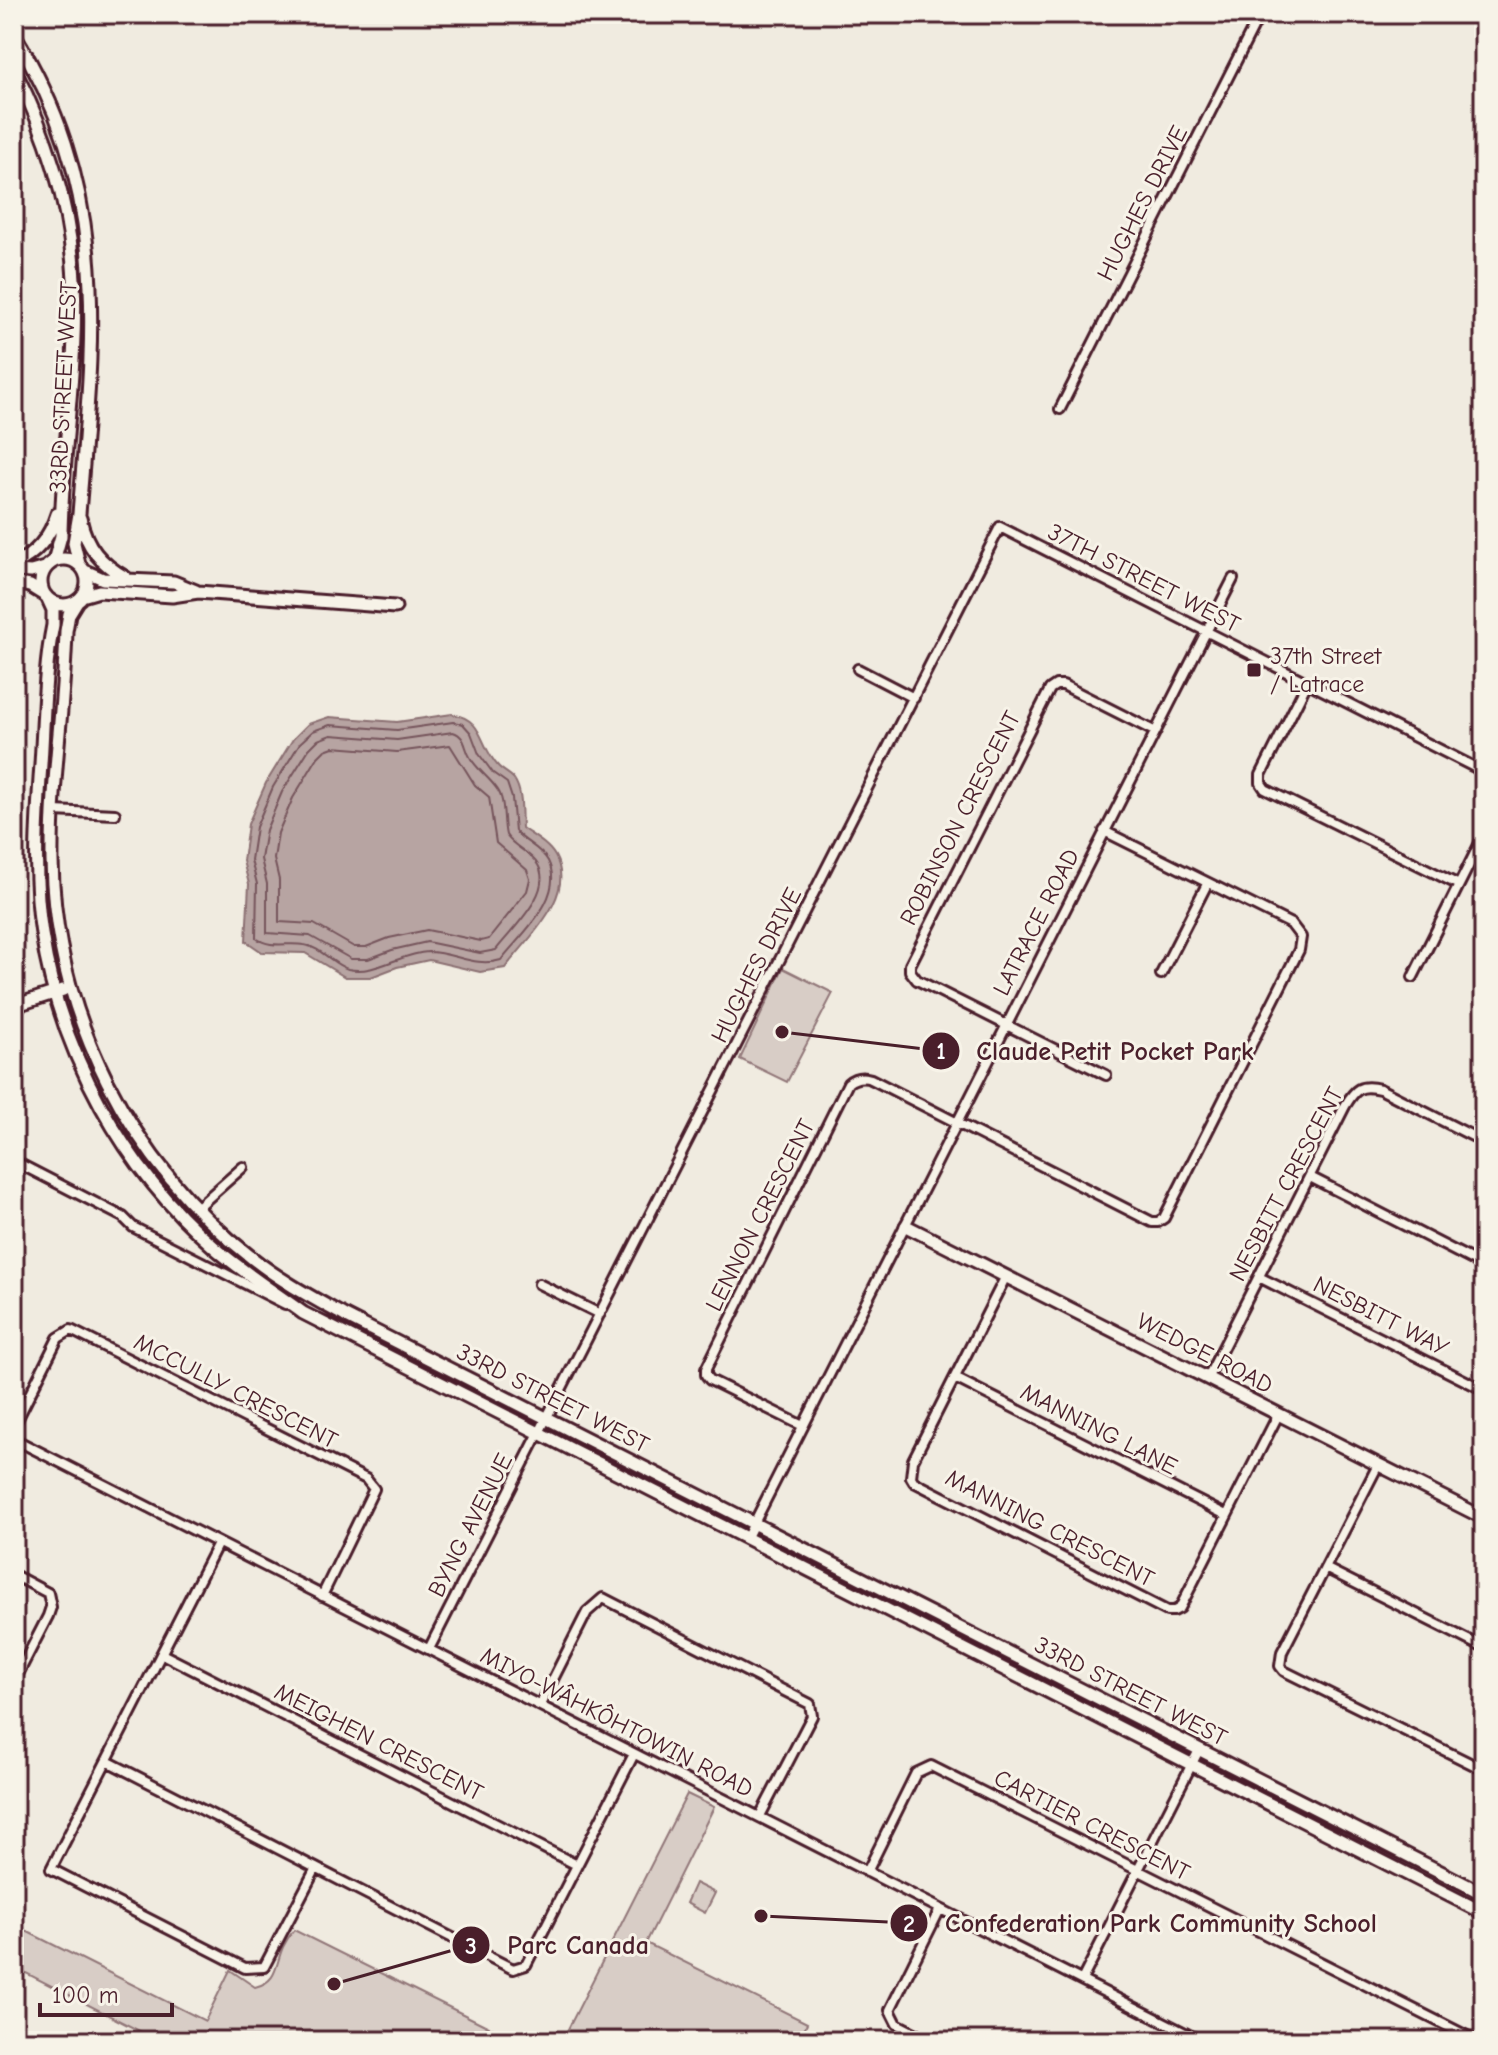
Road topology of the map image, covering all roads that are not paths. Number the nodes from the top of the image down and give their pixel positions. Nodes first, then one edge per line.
1 (1260, 14) edge
2 (14, 34) edge
3 (14, 69) edge
4 (1060, 409) dead end
5 (61, 498) junction
6 (79, 514) junction
7 (1000, 527) joint
8 (14, 564) edge
9 (50, 564) junction
10 (82, 568) junction
11 (14, 571) edge
12 (1233, 579) dead end
13 (130, 580) junction
14 (14, 583) edge
15 (198, 592) junction
16 (48, 598) junction
17 (80, 598) junction
18 (395, 607) dead end
19 (1206, 631) junction
20 (858, 669) dead end
21 (1307, 683) junction
22 (914, 698) junction
23 (1154, 731) junction
24 (1484, 772) edge
25 (54, 811) junction
26 (115, 814) dead end
27 (1104, 831) junction
28 (1484, 835) edge
29 (1207, 884) junction
30 (1459, 885) junction
31 (1161, 974) dead end
32 (1413, 977) dead end
33 (70, 987) junction
34 (56, 992) junction
35 (14, 1006) edge
36 (1006, 1025) junction
37 (1106, 1075) dead end
38 (957, 1122) junction
39 (1484, 1142) edge
40 (14, 1161) edge
41 (243, 1167) dead end
42 (1310, 1177) junction
43 (198, 1207) junction
44 (906, 1226) junction
45 (1484, 1266) edge
46 (1006, 1276) junction
47 (1259, 1277) junction
48 (539, 1284) dead end
49 (303, 1313) junction
50 (600, 1314) junction
51 (955, 1378) junction
52 (1207, 1379) junction
53 (1484, 1390) edge
54 (1278, 1415) junction
55 (547, 1419) junction
56 (14, 1426) edge
57 (803, 1426) junction
58 (540, 1432) junction
59 (14, 1439) edge
60 (1378, 1465) junction
61 (1226, 1515) junction
62 (1484, 1518) edge
63 (753, 1524) junction
64 (746, 1539) junction
65 (218, 1543) junction
66 (1325, 1568) junction
67 (14, 1575) edge
68 (322, 1596) junction
69 (1484, 1648) edge
70 (429, 1649) junction
71 (162, 1654) junction
72 (14, 1682) edge
73 (540, 1705) junction
74 (1199, 1750) junction
75 (634, 1754) junction
76 (107, 1761) junction
77 (1191, 1765) junction
78 (1484, 1770) edge
79 (760, 1816) junction
80 (577, 1865) junction
81 (316, 1868) junction
82 (1138, 1870) junction
83 (867, 1872) junction
84 (1484, 1894) edge
85 (940, 1909) junction
86 (1484, 1913) edge
87 (1082, 1980) junction
88 (14, 2035) edge
89 (1185, 2037) edge
90 (25, 2041) edge
91 (930, 2041) edge
92 (1201, 2041) edge
93 (1477, 2041) edge

1 - 4 street, HUGHES DRIVE
2 - 6 main road, 33RD STREET WEST
3 - 5 main road, 33RD STREET WEST
5 - 8 main road
5 - 9 main road, 33RD STREET WEST
6 - 10 main road, 33RD STREET WEST
6 - 13 main road
7 - 19 street, 37TH STREET WEST
7 - 22 street, HUGHES DRIVE
9 - 10 main road
9 - 11 main road
9 - 16 main road, 33RD STREET WEST
10 - 13 main road
10 - 17 main road, 33RD STREET WEST
12 - 19 street, LATRACE ROAD
13 - 15 main road
14 - 16 main road
15 - 17 main road
15 - 18 main road
16 - 17 main road
16 - 34 main road, 33RD STREET WEST
17 - 25 main road, 33RD STREET WEST
19 - 21 street, 37TH STREET WEST
19 - 23 street, LATRACE ROAD
20 - 22 street
21 - 24 street, 37TH STREET WEST
21 - 30 street
22 - 50 street, HUGHES DRIVE
23 - 27 street, LATRACE ROAD
23 - 36 street, ROBINSON CRESCENT
25 - 26 street
25 - 33 main road, 33RD STREET WEST
27 - 29 street
27 - 36 street, LATRACE ROAD
28 - 30 street
29 - 31 street
29 - 38 street
30 - 32 street
33 - 34 main road
33 - 43 main road, 33RD STREET WEST
34 - 35 main road
34 - 49 main road, 33RD STREET WEST
36 - 37 street, ROBINSON CRESCENT
36 - 38 street, LATRACE ROAD
38 - 44 street, LATRACE ROAD
38 - 57 street, LENNON CRESCENT
39 - 42 street, NESBITT CRESCENT
40 - 49 street, 33RD STREET WEST
41 - 43 street
42 - 45 street
42 - 47 street, NESBITT CRESCENT
43 - 55 main road, 33RD STREET WEST
44 - 46 main road, WEDGE ROAD
44 - 57 street, LATRACE ROAD
46 - 51 street, MANNING CRESCENT
46 - 52 main road, WEDGE ROAD
47 - 52 street, NESBITT CRESCENT
47 - 53 street, NESBITT WAY
48 - 50 street
49 - 58 main road, 33RD STREET WEST
50 - 55 street, HUGHES DRIVE
51 - 61 street, MANNING LANE
51 - 61 street, MANNING CRESCENT
52 - 54 main road, WEDGE ROAD
54 - 60 main road, WEDGE ROAD
54 - 61 street, MANNING CRESCENT
55 - 58 street, BYNG AVENUE
55 - 63 main road, 33RD STREET WEST
56 - 68 street, MCCULLY CRESCENT
57 - 63 street, LATRACE ROAD
58 - 64 main road, 33RD STREET WEST
58 - 70 street, BYNG AVENUE
59 - 65 street, MIYO-WÂHKÔHTOWIN ROAD
60 - 62 main road, WEDGE ROAD
60 - 66 street
63 - 64 street, LATRACE ROAD
63 - 74 main road, 33RD STREET WEST
64 - 77 main road, 33RD STREET WEST
65 - 68 street, MIYO-WÂHKÔHTOWIN ROAD
65 - 71 street
66 - 69 street
66 - 78 street
67 - 72 street
68 - 70 street, MIYO-WÂHKÔHTOWIN ROAD
70 - 73 street, MIYO-WÂHKÔHTOWIN ROAD
71 - 76 street
71 - 80 street, MEIGHEN CRESCENT
73 - 75 street, MIYO-WÂHKÔHTOWIN ROAD
73 - 79 street
74 - 77 street
74 - 84 main road, 33RD STREET WEST
75 - 79 street, MIYO-WÂHKÔHTOWIN ROAD
75 - 80 street
76 - 81 street
76 - 81 street
77 - 82 street
77 - 86 main road, 33RD STREET WEST
79 - 83 street, MIYO-WÂHKÔHTOWIN ROAD
80 - 81 street
82 - 83 street, CARTIER CRESCENT
82 - 87 street
82 - 93 street, CARTIER CRESCENT
83 - 85 street, MIYO-WÂHKÔHTOWIN ROAD
85 - 87 street, MIYO-WÂHKÔHTOWIN ROAD
85 - 91 street
87 - 89 street, MIYO-WÂHKÔHTOWIN ROAD
88 - 90 street
89 - 92 street, MIYO-WÂHKÔHTOWIN ROAD

